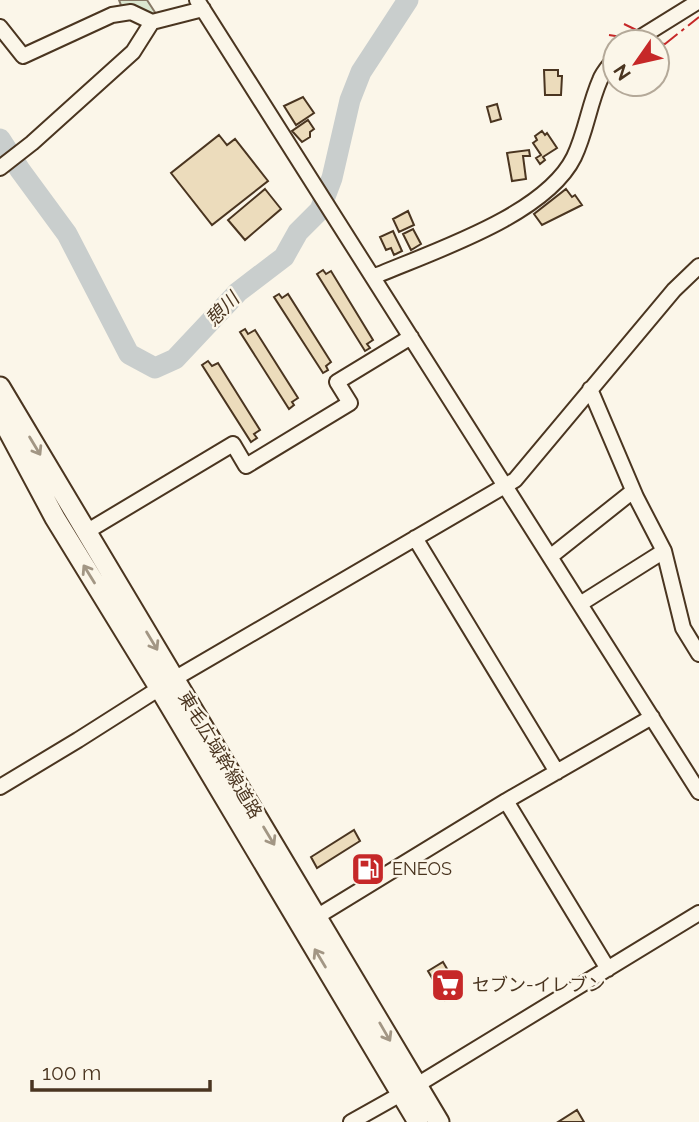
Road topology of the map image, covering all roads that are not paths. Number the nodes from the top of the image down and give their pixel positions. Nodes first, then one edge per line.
1 (699, 1) edge
2 (200, 4) edge
3 (152, 22) junction
4 (0, 27) edge
5 (656, 28) edge
6 (601, 77) edge
7 (0, 168) edge
8 (699, 266) edge
9 (373, 277) junction
10 (411, 337) junction
11 (0, 387) edge
12 (590, 389) junction
13 (0, 415) edge
14 (505, 486) junction
15 (633, 491) junction
16 (86, 532) junction
17 (415, 538) junction
18 (664, 551) junction
19 (550, 557) junction
20 (580, 604) junction
21 (699, 654) edge
22 (167, 684) junction
23 (652, 717) junction
24 (557, 772) junction
25 (0, 787) edge
26 (699, 792) edge
27 (506, 801) junction
28 (699, 914) edge
29 (318, 916) junction
30 (608, 970) junction
31 (409, 1089) junction
32 (351, 1122) edge
33 (418, 1122) edge
34 (439, 1122) edge

1 - 5 street
2 - 3 street
2 - 9 street
3 - 4 street
3 - 7 street
6 - 9 street
8 - 12 street
9 - 10 street
10 - 14 street
10 - 16 street
11 -> 16 highway, 東毛広域幹線道路
12 - 14 street
12 - 15 street
22 -> 13 highway, 東毛広域幹線道路
14 - 17 street
14 - 19 street
15 - 18 street
15 - 19 street
16 -> 22 highway, 東毛広域幹線道路
17 - 22 street
17 - 24 street
18 - 20 street
18 - 21 street
19 - 20 street
20 - 23 street
22 - 25 street
22 -> 29 highway, 東毛広域幹線道路
31 -> 22 highway, 東毛広域幹線道路
23 - 24 street
23 - 26 street
24 - 27 street
27 - 29 street
27 - 30 street
28 - 30 street
29 -> 31 highway, 東毛広域幹線道路
30 - 31 street
31 - 32 street
31 - 33 highway, 東毛広域幹線道路
31 - 34 highway, 東毛広域幹線道路

